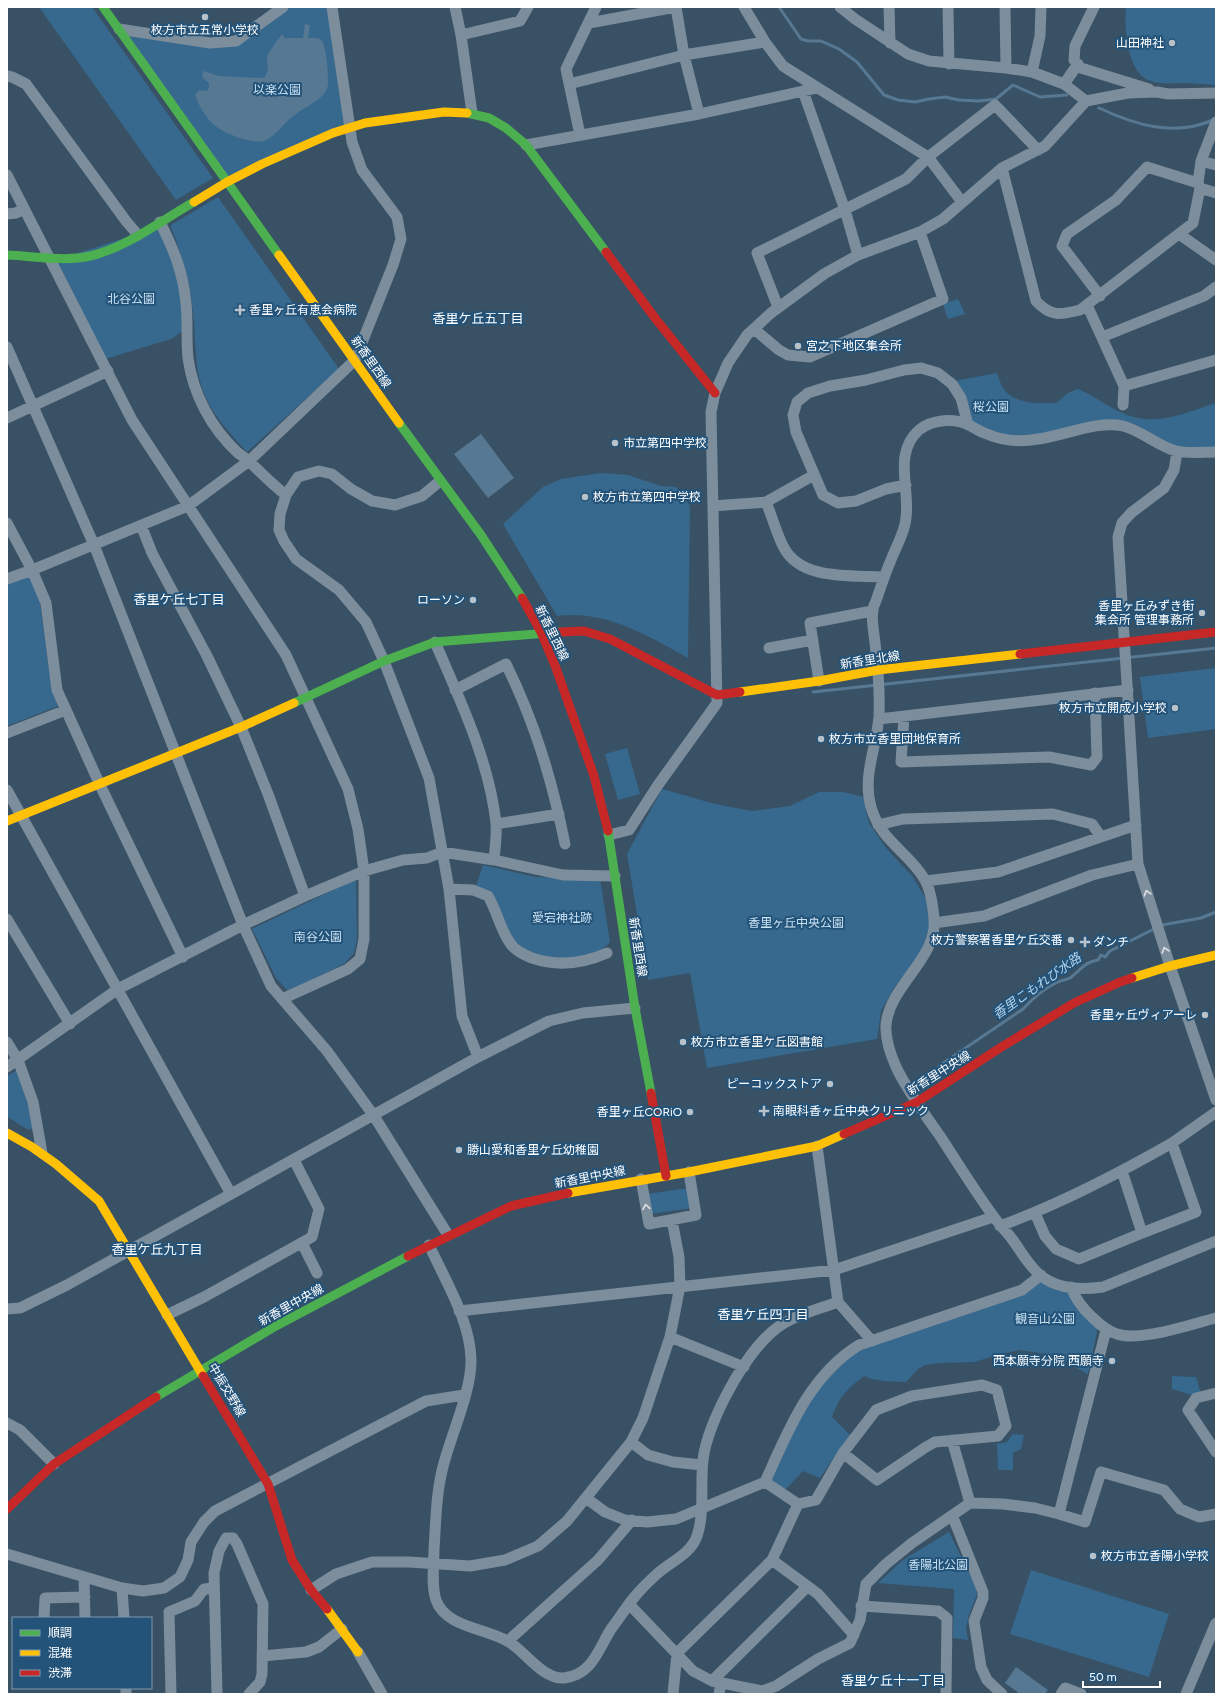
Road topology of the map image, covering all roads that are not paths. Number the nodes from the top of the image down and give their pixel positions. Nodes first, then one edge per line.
1 (103, 7) edge
2 (283, 7) edge
3 (332, 7) edge
4 (455, 7) edge
5 (528, 7) edge
6 (596, 7) edge
7 (744, 7) edge
8 (840, 7) edge
9 (889, 7) edge
10 (948, 7) edge
11 (1005, 7) edge
12 (1041, 7) edge
13 (1094, 7) edge
14 (589, 23) junction
15 (119, 29) junction
16 (461, 35) junction
17 (765, 42) junction
18 (890, 43) junction
19 (684, 55) junction
20 (949, 64) junction
21 (1078, 64) junction
22 (1006, 68) junction
23 (1032, 72) junction
24 (7, 76) edge
25 (569, 84) junction
26 (1064, 84) junction
27 (817, 88) junction
28 (803, 91) junction
29 (1157, 92) junction
30 (1216, 93) edge
31 (1086, 101) junction
32 (472, 113) junction
33 (699, 114) junction
34 (1216, 122) edge
35 (349, 127) junction
36 (580, 135) junction
37 (526, 145) junction
38 (1038, 150) junction
39 (928, 157) junction
40 (1201, 161) junction
41 (1216, 164) edge
42 (1002, 168) junction
43 (7, 175) edge
44 (227, 182) junction
45 (1199, 186) junction
46 (1216, 193) edge
47 (962, 202) junction
48 (24, 209) junction
49 (845, 210) junction
50 (7, 214) edge
51 (160, 222) junction
52 (920, 232) junction
53 (1179, 234) junction
54 (138, 235) junction
55 (7, 255) edge
56 (858, 255) junction
57 (48, 258) junction
58 (1216, 260) edge
59 (1216, 287) edge
60 (1100, 296) junction
61 (1087, 305) junction
62 (778, 307) junction
63 (754, 329) junction
64 (1102, 337) junction
65 (7, 347) edge
66 (355, 360) junction
67 (1216, 360) edge
68 (108, 370) junction
69 (1124, 386) junction
70 (715, 393) junction
71 (1123, 405) dead end
72 (32, 406) junction
73 (7, 418) edge
74 (968, 424) junction
75 (1177, 452) junction
76 (1216, 452) edge
77 (249, 461) junction
78 (814, 475) junction
79 (440, 481) junction
80 (906, 485) junction
81 (286, 495) junction
82 (766, 502) junction
83 (188, 506) junction
84 (713, 506) junction
85 (7, 523) edge
86 (141, 525) junction
87 (94, 545) junction
88 (32, 570) junction
89 (884, 577) junction
90 (7, 579) edge
91 (872, 611) junction
92 (541, 632) junction
93 (1216, 632) edge
94 (813, 640) junction
95 (435, 642) junction
96 (769, 648) dead end
97 (1125, 654) junction
98 (384, 661) junction
99 (878, 674) junction
100 (819, 681) junction
101 (455, 690) junction
102 (1128, 690) junction
103 (1095, 693) junction
104 (717, 695) junction
105 (306, 698) junction
106 (66, 710) junction
107 (904, 717) junction
108 (879, 719) junction
109 (241, 727) junction
110 (7, 733) edge
111 (175, 754) junction
112 (100, 785) junction
113 (7, 790) edge
114 (559, 814) junction
115 (21, 815) junction
116 (7, 821) edge
117 (496, 824) junction
118 (878, 825) junction
119 (1136, 825) junction
120 (609, 835) junction
121 (1101, 837) junction
122 (565, 844) dead end
123 (442, 852) junction
124 (494, 860) junction
125 (1138, 864) junction
126 (364, 871) junction
127 (615, 876) junction
128 (926, 881) junction
129 (449, 889) junction
130 (306, 896) junction
131 (7, 919) edge
132 (934, 923) junction
133 (243, 925) junction
134 (606, 953) dead end
135 (1216, 955) edge
136 (183, 957) junction
137 (1170, 966) junction
138 (118, 990) junction
139 (282, 999) junction
140 (635, 1008) junction
141 (70, 1024) junction
142 (7, 1042) edge
143 (478, 1058) junction
144 (18, 1060) junction
145 (7, 1067) edge
146 (1216, 1100) edge
147 (917, 1102) junction
148 (1216, 1112) edge
149 (374, 1116) junction
150 (7, 1133) edge
151 (1172, 1143) junction
152 (817, 1146) junction
153 (42, 1153) junction
154 (294, 1160) junction
155 (1122, 1171) junction
156 (689, 1172) junction
157 (666, 1176) junction
158 (641, 1179) junction
159 (231, 1194) junction
160 (1035, 1213) junction
161 (992, 1216) junction
162 (672, 1220) junction
163 (1000, 1226) junction
164 (1142, 1233) junction
165 (448, 1235) junction
166 (1216, 1241) edge
167 (302, 1243) junction
168 (429, 1245) junction
169 (128, 1251) junction
170 (834, 1270) junction
171 (317, 1273) dead end
172 (1041, 1275) junction
173 (680, 1286) junction
174 (1072, 1287) junction
175 (838, 1302) junction
176 (7, 1309) edge
177 (459, 1311) junction
178 (167, 1315) junction
179 (1216, 1318) edge
180 (1106, 1330) junction
181 (670, 1337) junction
182 (872, 1341) junction
183 (744, 1367) junction
184 (201, 1371) junction
185 (1216, 1393) edge
186 (464, 1395) junction
187 (7, 1423) edge
188 (952, 1440) junction
189 (631, 1442) junction
190 (1216, 1452) edge
191 (843, 1453) junction
192 (54, 1464) junction
193 (702, 1465) junction
194 (765, 1482) junction
195 (268, 1484) junction
196 (586, 1498) junction
197 (970, 1503) junction
198 (798, 1504) junction
199 (7, 1509) edge
200 (701, 1509) junction
201 (1060, 1514) junction
202 (1216, 1514) edge
203 (952, 1515) junction
204 (632, 1520) junction
205 (7, 1554) edge
206 (772, 1560) junction
207 (434, 1564) junction
208 (84, 1577) junction
209 (807, 1587) junction
210 (122, 1588) junction
211 (214, 1588) junction
212 (311, 1590) junction
213 (84, 1597) junction
214 (630, 1604) junction
215 (861, 1606) junction
216 (44, 1617) edge
217 (85, 1617) edge
218 (124, 1617) edge
219 (1216, 1623) edge
220 (342, 1629) junction
221 (854, 1635) junction
222 (508, 1641) junction
223 (358, 1652) joint
224 (677, 1653) junction
225 (262, 1656) junction
226 (716, 1682) junction
227 (762, 1692) edge
228 (171, 1694) edge
229 (217, 1694) edge
230 (249, 1694) edge
231 (382, 1694) edge
232 (673, 1694) edge
233 (719, 1694) edge
234 (946, 1694) edge
235 (1002, 1694) edge
236 (1061, 1694) edge
237 (1081, 1694) edge
238 (1186, 1694) edge

1 - 15 street, 新香里西線
2 - 15 street
3 - 35 street
4 - 16 street
5 - 16 street
6 - 14 street
7 - 17 street
8 - 18 street
9 - 18 street
10 - 20 street
11 - 22 street
12 - 23 street
13 - 21 street
14 - 19 street
14 - 25 street
15 - 44 street, 新香里西線
16 - 32 street
17 - 19 street
17 - 27 street
18 - 20 street
19 - 25 street
19 - 33 street
20 - 22 street
21 - 26 street
21 - 29 street
22 - 23 street
23 - 26 street
24 - 54 street
25 - 36 street
26 - 31 street
27 - 28 street
27 - 39 street
28 - 33 street
28 - 49 street
29 - 30 street
29 - 31 street
31 - 38 street
32 - 35 street
32 - 37 street
33 - 36 street
34 - 40 street
35 - 44 street
35 - 66 street
36 - 37 street
37 - 70 street
38 - 39 street
38 - 42 street
39 - 47 street
39 - 49 street
40 - 41 street
40 - 45 street
42 - 47 street
42 - 61 street
43 - 48 street
44 - 51 street
44 - 66 street, 新香里西線
45 - 46 street
45 - 53 street
45 - 60 street
47 - 52 street
48 - 50 street
48 - 57 street
49 - 56 street
49 - 62 street
51 - 54 street
51 - 77 street
52 - 56 street
52 - 63 street
53 - 58 street
53 - 60 street
54 - 57 street
55 - 57 street
56 - 62 street
57 - 68 street
59 - 64 street
60 - 61 street
61 - 64 street
62 - 63 street
63 - 70 street
64 - 69 street
65 - 72 street
66 - 77 street
66 - 79 street, 新香里西線
67 - 69 street
68 - 72 street
68 - 83 street
69 - 71 street
70 - 84 street
72 - 73 street
72 - 87 street
74 - 75 street
74 - 78 street
74 - 80 street
75 - 76 street
75 - 97 street
77 - 81 street
77 - 83 street
78 - 80 street
78 - 82 street
79 - 81 street
79 - 92 street, 新香里西線
80 - 89 street
81 - 98 street
82 - 84 street
82 - 89 street
83 - 86 street
83 - 105 street
84 - 104 street
85 - 88 street
86 - 87 street
86 - 109 street
87 - 88 street
87 - 111 street
88 - 90 street
88 - 106 street
89 - 91 street
91 - 94 street
91 - 99 street
92 - 95 street
92 - 104 street
92 - 120 street, 新香里西線
93 - 97 street, 新香里北線
94 - 96 street
94 - 100 street
95 - 98 street
95 - 101 street
97 - 99 street, 新香里北線
97 - 102 street
98 - 105 street
98 - 123 street
99 - 100 street, 新香里北線
99 - 108 street
100 - 104 street, 新香里北線
101 - 114 street
101 - 117 street
102 - 103 street
102 - 119 street
103 - 107 street
103 - 107 street
104 - 120 street
105 - 109 street
105 - 126 street
106 - 110 street
106 - 112 street
107 - 108 street
108 - 118 street
109 - 111 street
109 - 130 street
111 - 112 street
111 - 133 street
112 - 115 street
112 - 136 street
113 - 115 street
114 - 117 street
114 - 122 street
115 - 116 street
115 - 138 street
117 - 124 street
118 - 121 street
118 - 128 street
119 - 121 street
119 - 125 street
120 - 127 street, 新香里西線
121 - 128 street
123 - 124 street
123 - 126 street
123 - 129 street
124 - 127 street
125 - 132 street
137 -> 125 street
126 - 130 street
126 - 139 street
127 - 140 street, 新香里西線
128 - 132 street
129 - 134 street
129 - 143 street
130 - 133 street
131 - 141 street
132 - 147 street
133 - 136 street
133 - 139 street
135 - 137 street, 新香里中央線
136 - 138 street
137 - 146 street
137 - 147 street, 新香里中央線
138 - 141 street
138 - 159 street
139 - 149 street
140 - 143 street
140 - 157 street, 新香里西線
141 - 144 street
142 - 144 street
143 - 149 street
144 - 145 street
144 - 153 street
147 - 152 street, 新香里中央線
147 - 161 street
148 - 151 street
149 - 154 street
149 - 165 street
150 - 153 street, 中振交野線
151 - 155 street
151 - 164 street
152 - 156 street, 新香里中央線
152 - 170 street
153 - 169 street, 中振交野線
154 - 159 street
154 - 167 street
155 - 160 street
155 - 164 street
156 - 157 street, 新香里中央線
156 - 162 street
157 - 158 street, 新香里中央線
162 -> 158 street
158 - 165 street, 新香里中央線
159 - 169 street
160 - 163 street
160 - 164 street
161 - 163 street
161 - 170 street
162 - 173 street
163 - 172 street
165 - 168 street, 新香里中央線
166 - 174 street
167 - 171 street
167 - 178 street
168 - 177 street
168 - 184 street, 新香里中央線
169 - 176 street
169 - 178 street, 中振交野線
170 - 173 street
170 - 175 street
172 - 174 street
172 - 182 street
173 - 177 street
173 - 181 street
174 - 180 street
175 - 182 street
175 - 183 street
177 - 186 street
178 - 184 street, 中振交野線
179 - 180 street
180 - 201 street
181 - 183 street
181 - 189 street
182 - 194 street
183 - 193 street
184 - 192 street, 新香里中央線
184 - 195 street, 中振交野線
185 - 190 street
186 - 195 street
186 - 207 street
187 - 192 street
188 - 191 street
188 - 191 street
188 - 197 street
189 - 193 street
189 - 196 street
191 - 198 street
192 - 199 street, 新香里中央線
193 - 200 street
194 - 198 street
194 - 200 street
195 - 210 street
195 - 212 street, 中振交野線
196 - 204 street
196 - 207 street
197 - 201 street
197 - 203 street
198 - 206 street
200 - 204 street
200 - 214 street
201 - 202 street
203 - 215 street
203 - 235 street
204 - 222 street
205 - 208 street
206 - 209 street
206 - 224 street
207 - 212 street
207 - 222 street
208 - 210 street
208 - 213 street
209 - 221 street
209 - 226 street
210 - 218 street
211 - 225 street
211 - 228 street
211 - 229 street
212 - 220 street, 中振交野線
213 - 216 street
213 - 217 street
214 - 222 street
214 - 224 street
215 - 221 street
215 - 234 street
219 - 238 street
220 - 223 street, 中振交野線
220 - 225 street
221 - 227 street
223 - 231 street, 中振交野線
224 - 226 street
224 - 232 street
225 - 230 street
226 - 227 street
226 - 233 street
236 - 237 street

